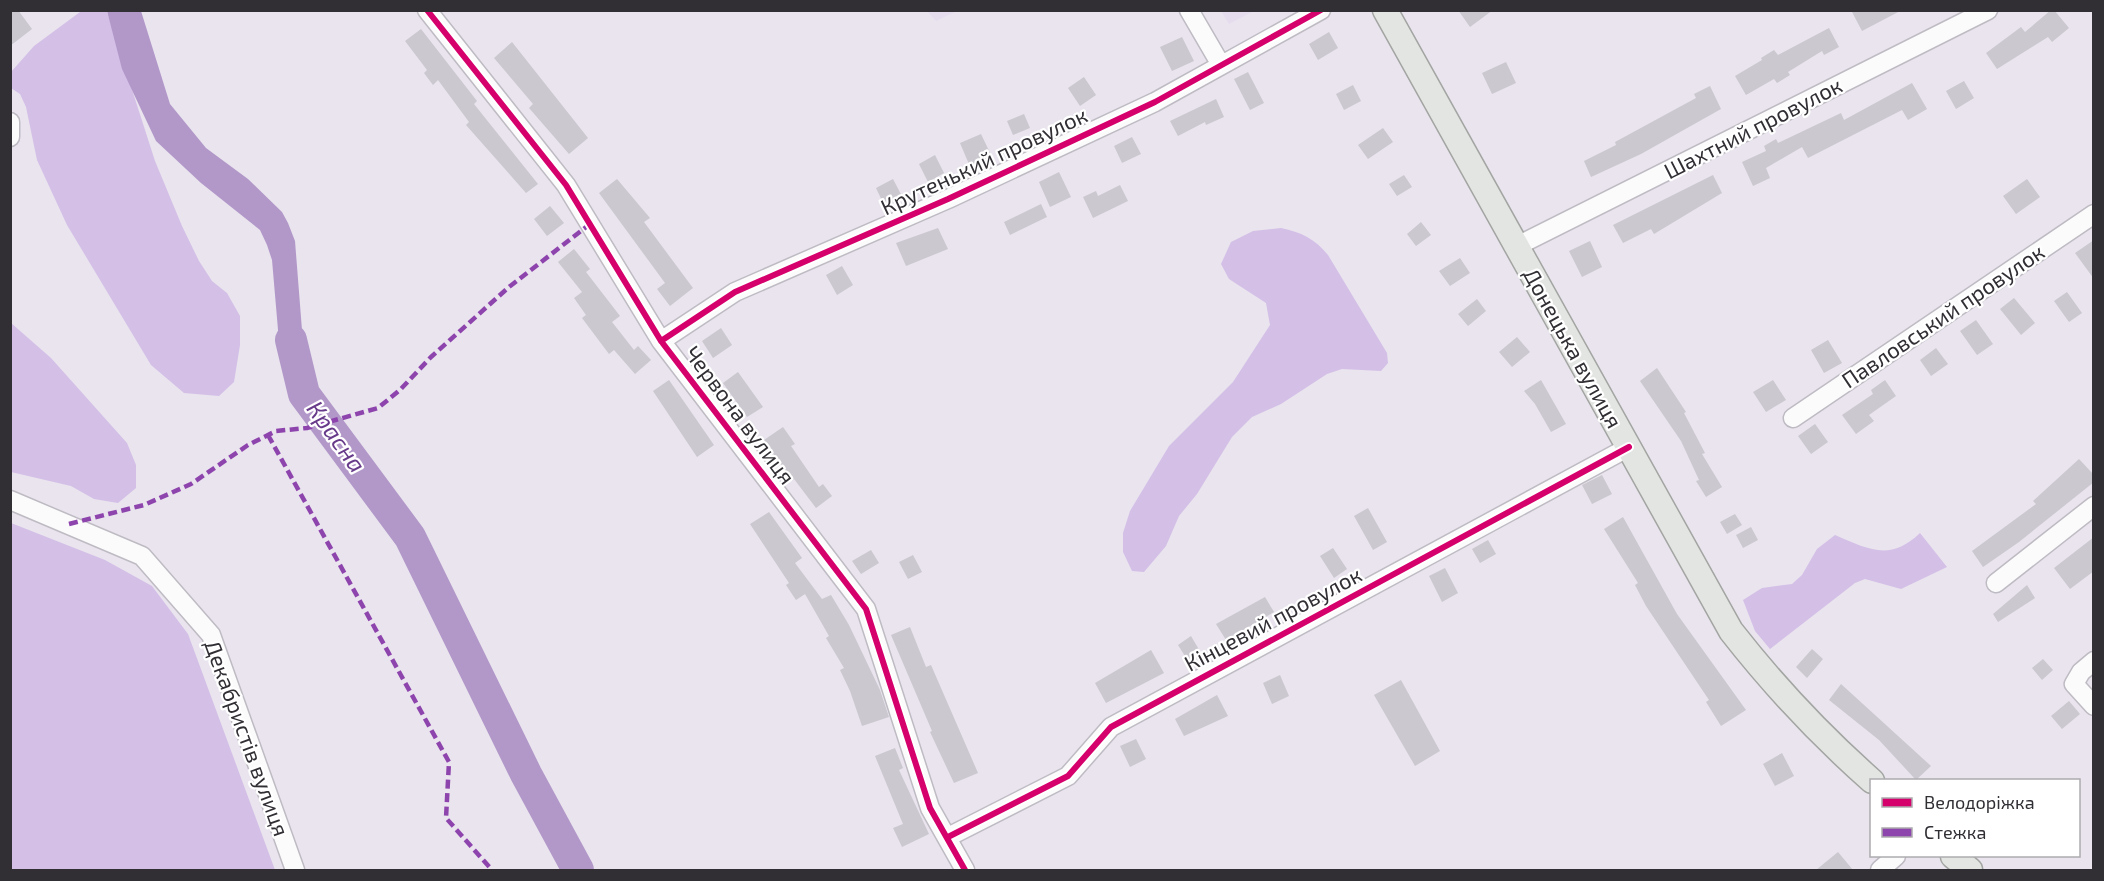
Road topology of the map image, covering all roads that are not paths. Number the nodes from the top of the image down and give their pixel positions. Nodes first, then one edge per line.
1 (427, 10) edge
2 (1189, 10) edge
3 (1322, 10) edge
4 (1385, 10) edge
5 (1988, 10) edge
6 (1221, 65) junction
7 (2094, 214) edge
8 (1517, 246) junction
9 (661, 341) junction
10 (1792, 418) dead end
11 (1629, 447) junction
12 (10, 500) edge
13 (2094, 506) edge
14 (1996, 583) dead end
15 (2094, 661) edge
16 (2094, 706) edge
17 (1870, 780) edge
18 (948, 837) junction
19 (1894, 857) edge
20 (1955, 857) edge
21 (295, 870) edge
22 (965, 870) edge
23 (1880, 870) edge
24 (1970, 870) edge

1 - 9 street, Червона вулиця
2 - 6 street
3 - 6 street, Крутенький провулок
4 - 8 main road, Донецька вулиця
5 - 8 street, Шахтний провулок
6 - 9 street, Крутенький провулок
7 - 10 street, Павловський провулок
8 - 11 main road, Донецька вулиця
9 - 18 street, Червона вулиця
11 - 17 main road, Донецька вулиця
11 - 18 street, Кінцевий провулок
12 - 21 street, Декабристів вулиця
13 - 14 street
15 - 16 street
18 - 22 street, Червона вулиця
19 - 23 street
20 - 24 main road

